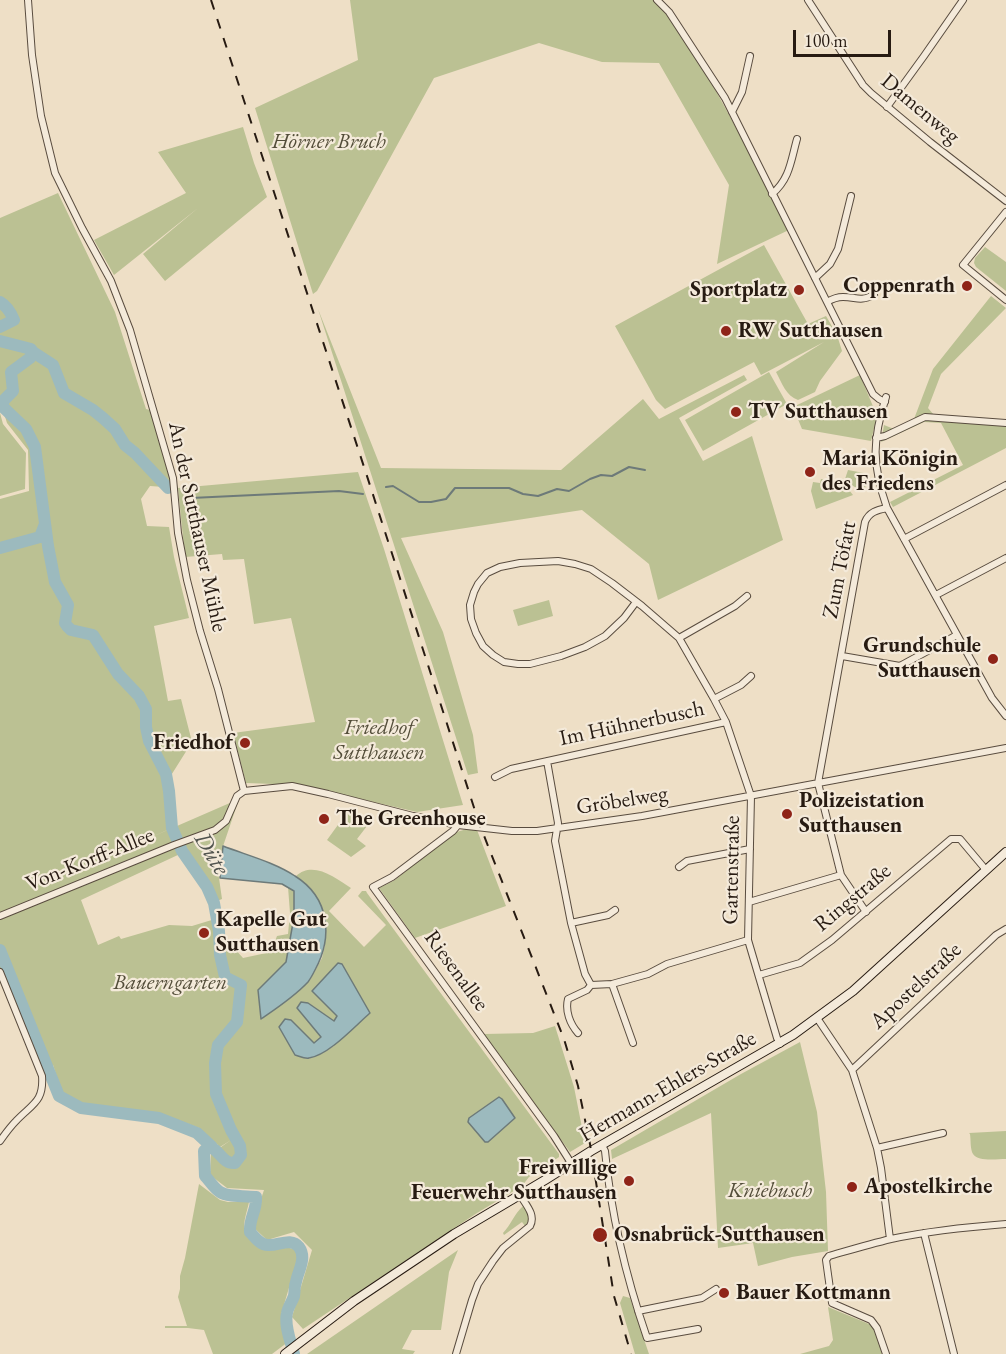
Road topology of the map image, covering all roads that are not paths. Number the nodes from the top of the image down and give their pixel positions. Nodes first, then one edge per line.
1 (28, 0) edge
2 (657, 0) edge
3 (808, 0) edge
4 (963, 0) edge
5 (750, 56) dead end
6 (887, 107) junction
7 (732, 112) junction
8 (797, 139) dead end
9 (772, 194) junction
10 (851, 196) dead end
11 (1006, 201) edge
12 (1006, 212) edge
13 (815, 278) junction
14 (874, 295) dead end
15 (1006, 300) edge
16 (827, 302) junction
17 (1006, 423) edge
18 (876, 438) junction
19 (1006, 485) edge
20 (887, 508) junction
21 (904, 539) junction
22 (1006, 558) edge
23 (936, 595) junction
24 (747, 596) dead end
25 (636, 602) junction
26 (957, 635) junction
27 (679, 638) junction
28 (842, 656) junction
29 (751, 676) dead end
30 (714, 699) junction
31 (1006, 716) edge
32 (726, 722) junction
33 (1006, 748) edge
34 (546, 761) junction
35 (495, 777) dead end
36 (818, 783) junction
37 (244, 791) junction
38 (751, 796) junction
39 (458, 825) junction
40 (556, 830) junction
41 (750, 849) junction
42 (1006, 852) edge
43 (679, 867) dead end
44 (986, 870) junction
45 (841, 874) junction
46 (749, 902) junction
47 (615, 910) dead end
48 (866, 912) junction
49 (0, 916) edge
50 (571, 923) junction
51 (1006, 929) edge
52 (748, 940) junction
53 (0, 972) edge
54 (759, 975) junction
55 (612, 984) junction
56 (591, 985) junction
57 (817, 1018) junction
58 (578, 1033) dead end
59 (633, 1043) dead end
60 (780, 1044) junction
61 (852, 1070) junction
62 (943, 1133) dead end
63 (0, 1141) edge
64 (602, 1145) junction
65 (876, 1148) junction
66 (572, 1163) junction
67 (520, 1195) junction
68 (1006, 1224) edge
69 (924, 1233) junction
70 (890, 1239) junction
71 (716, 1289) dead end
72 (638, 1311) junction
73 (698, 1329) dead end
74 (285, 1354) edge
75 (456, 1354) edge
76 (886, 1354) edge
77 (954, 1354) edge

1 - 37 street, An der Sutthauser Mühle
2 - 7 street
3 - 6 street, Damenweg
4 - 6 street
5 - 7 street
6 - 11 street, Damenweg
7 - 9 street
8 - 9 street
9 - 13 street
10 - 13 street
12 - 15 street
13 - 16 street
14 - 16 street
16 - 18 street, Zum Töfatt
17 - 18 street
18 - 20 street, Zum Töfatt
19 - 21 street
20 - 21 street
20 - 28 street, Zum Töfatt
21 - 23 street
22 - 23 street
23 - 26 street
24 - 27 street
25 - 25 street, Gartenstraße
25 - 27 street, Gartenstraße
26 - 28 street
26 - 31 street
27 - 30 street, Gartenstraße
28 - 36 street, Zum Töfatt
29 - 30 street
30 - 32 street, Gartenstraße
32 - 34 street, Im Hühnerbusch
32 - 38 street, Gartenstraße
33 - 36 street, Gröbelweg
34 - 35 street, Im Hühnerbusch
34 - 40 street, Im Hühnerbusch
36 - 38 street, Gröbelweg
36 - 45 street
37 - 39 street, Gröbelweg
37 - 49 street, Von-Korff-Allee
38 - 40 street, Gröbelweg
38 - 41 street, Gartenstraße
39 - 40 street, Gröbelweg
39 - 66 street, Riesenallee
40 - 50 street, Im Hühnerbusch
41 - 43 street
41 - 46 street, Gartenstraße
42 - 44 street, Hermann-Ehlers-Straße
44 - 48 street, Ringstraße
44 - 57 street, Hermann-Ehlers-Straße
45 - 46 street
45 - 48 street
46 - 52 street, Gartenstraße
47 - 50 street
48 - 54 street, Ringstraße
50 - 56 street, Im Hühnerbusch
51 - 61 street, Apostelstraße
52 - 54 street, Gartenstraße
52 - 55 street
53 - 63 street
54 - 60 street, Gartenstraße
55 - 56 street
55 - 59 street
56 - 58 street
57 - 60 street, Hermann-Ehlers-Straße
57 - 61 street
60 - 64 street, Hermann-Ehlers-Straße
61 - 65 street
62 - 65 street
64 - 66 street, Hermann-Ehlers-Straße
64 - 72 street
65 - 70 street
66 - 67 street, Hermann-Ehlers-Straße
67 - 74 street, Hermann-Ehlers-Straße
67 - 75 street
68 - 69 street
69 - 70 street
69 - 77 street
70 - 76 street
71 - 72 street
72 - 73 street

